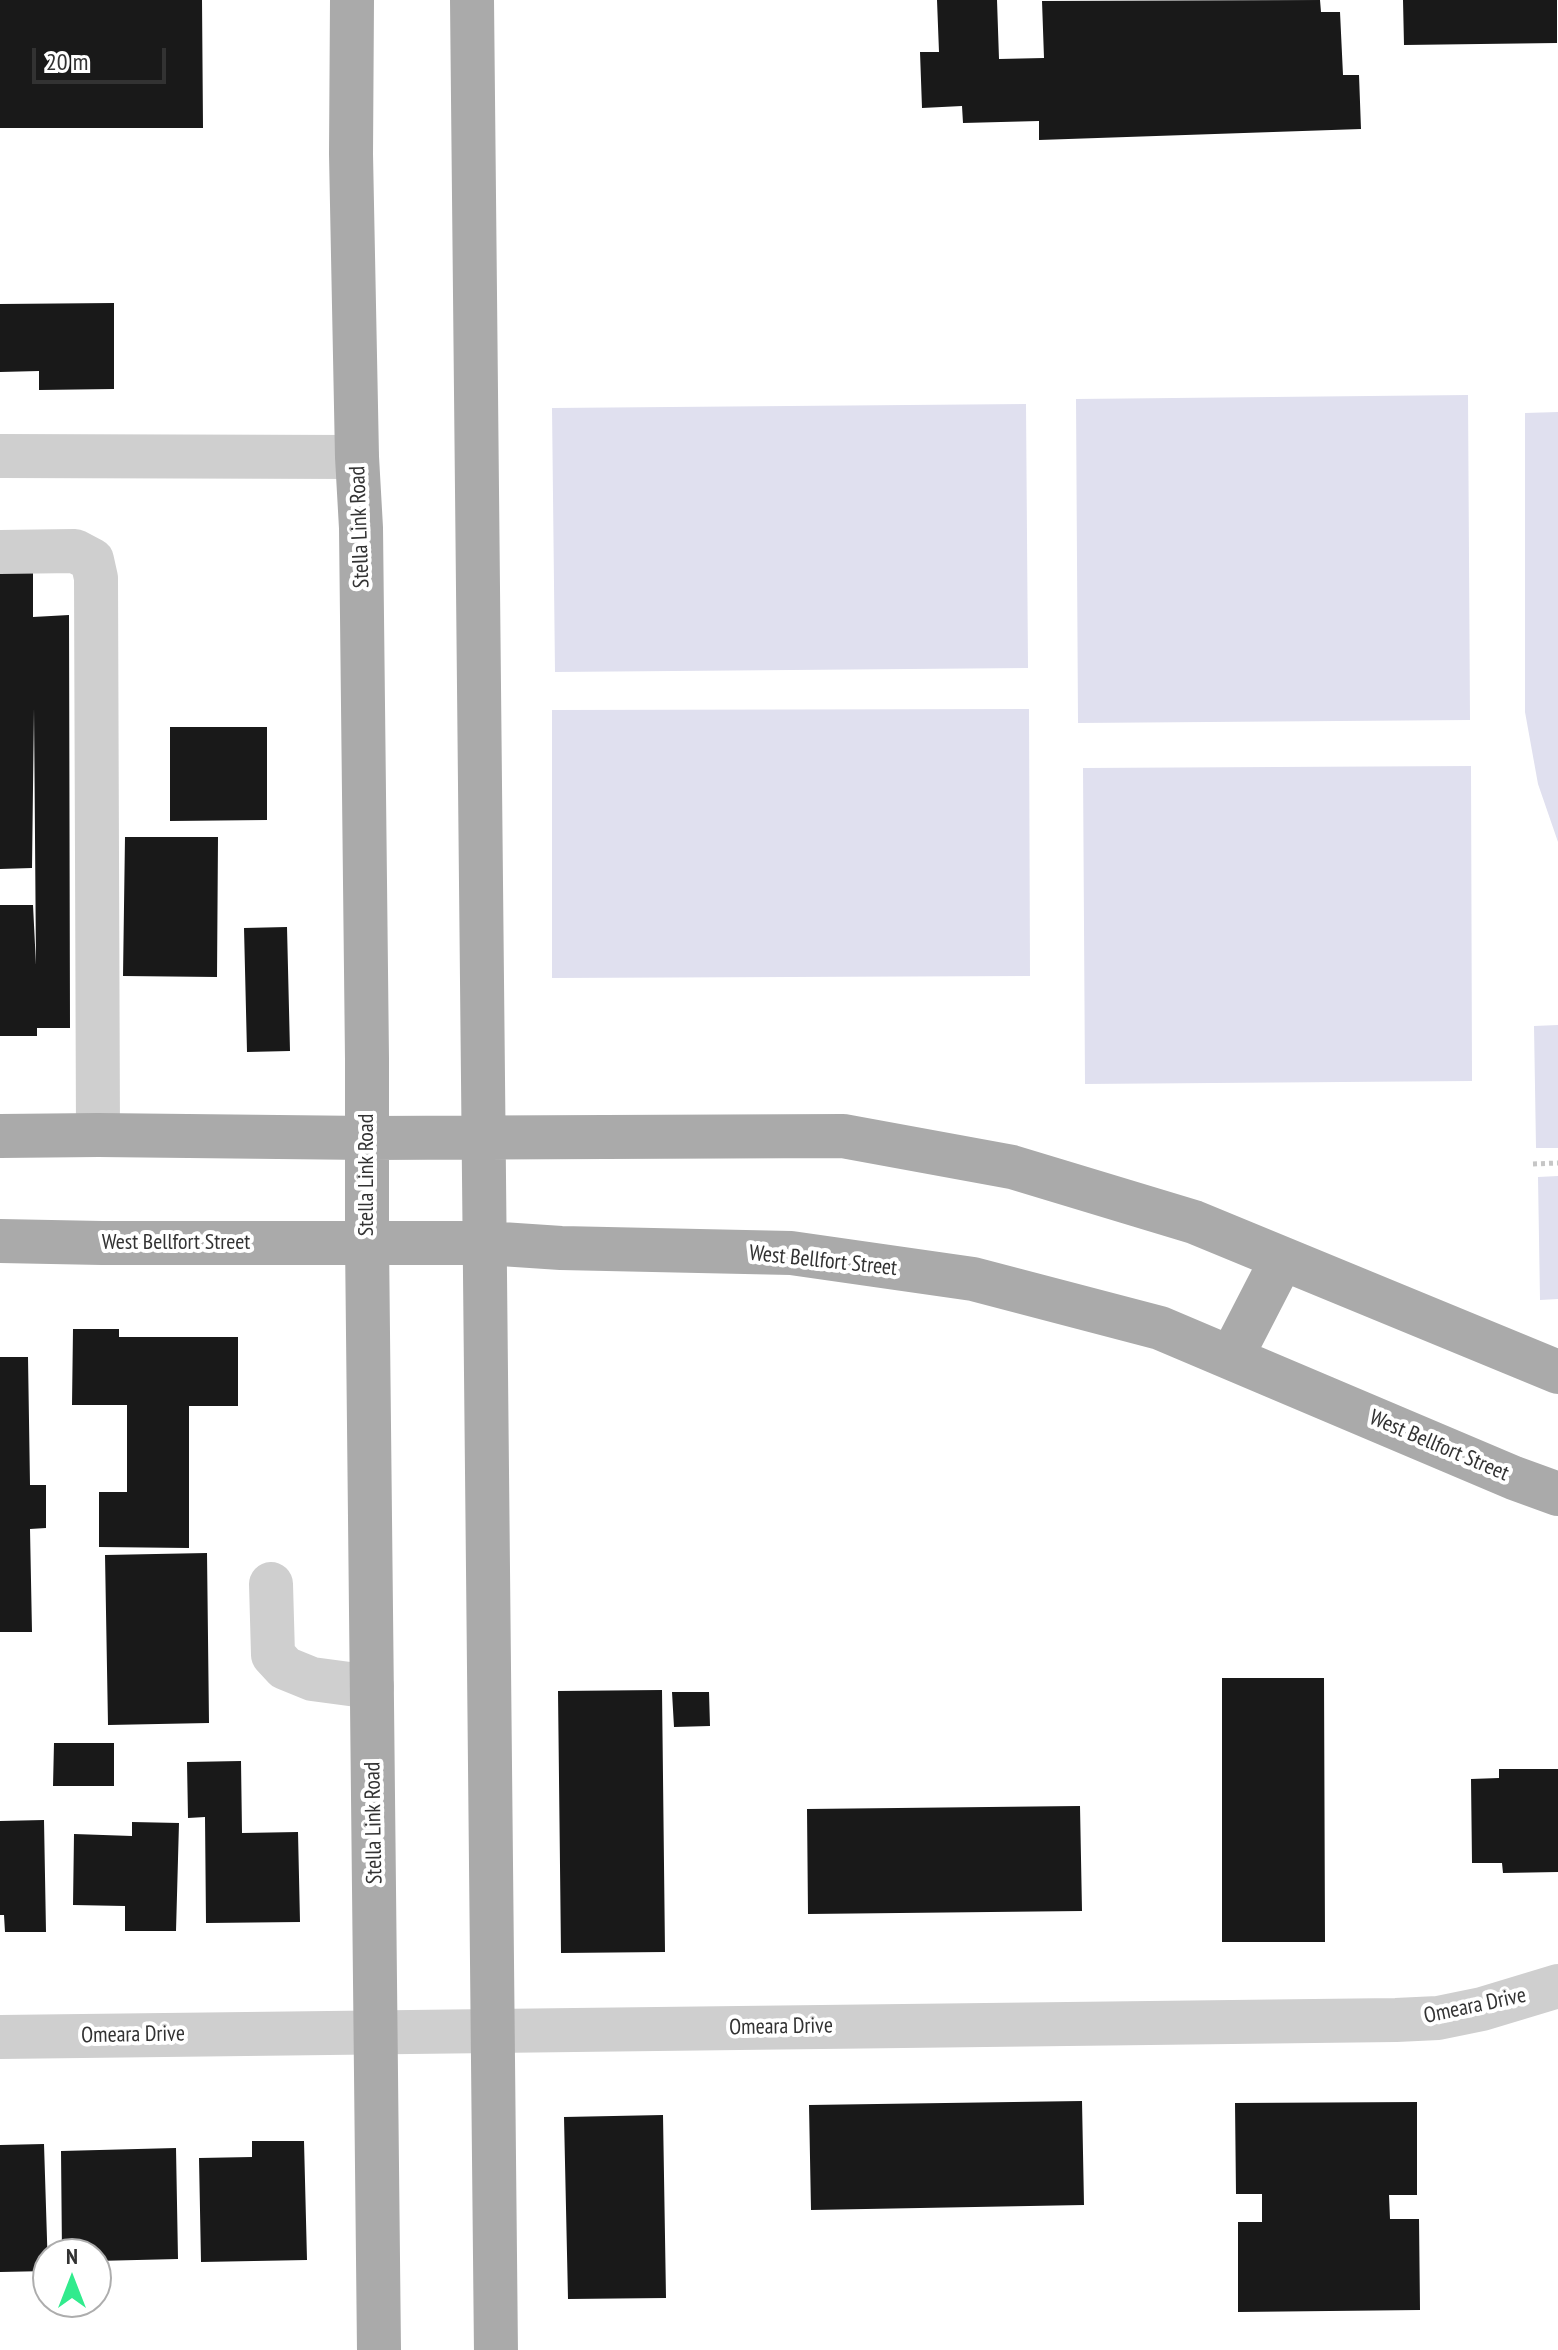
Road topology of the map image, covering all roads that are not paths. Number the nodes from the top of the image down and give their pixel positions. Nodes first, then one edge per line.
1 (352, 0) edge
2 (472, 0) edge
3 (0, 456) edge
4 (357, 457) junction
5 (0, 552) edge
6 (98, 1135) junction
7 (0, 1136) edge
8 (484, 1137) junction
9 (368, 1138) junction
10 (0, 1241) edge
11 (367, 1241) junction
12 (486, 1243) junction
13 (1282, 1259) junction
14 (1231, 1358) junction
15 (1558, 1372) edge
16 (1558, 1494) edge
17 (271, 1584) dead end
18 (372, 1687) junction
19 (1558, 1986) edge
20 (493, 2030) junction
21 (376, 2033) junction
22 (0, 2037) edge
23 (379, 2350) edge
24 (496, 2350) edge

1 - 4 main road, Stella Link Road
2 - 8 main road
3 - 4 street
4 - 9 main road, Stella Link Road
5 - 6 street
6 - 7 main road
6 - 9 main road
8 - 9 main road
8 - 12 main road
8 - 13 main road
9 - 11 main road, Stella Link Road
10 - 11 main road, West Bellfort Street
11 - 12 main road, West Bellfort Street
11 - 18 main road, Stella Link Road
12 - 14 main road, West Bellfort Street
12 - 20 main road
13 - 14 main road
13 - 15 main road
14 - 16 main road, West Bellfort Street
17 - 18 street
18 - 21 main road, Stella Link Road
19 - 20 street, Omeara Drive
20 - 21 street, Omeara Drive
20 - 24 main road
21 - 22 street, Omeara Drive
21 - 23 main road, Stella Link Road

